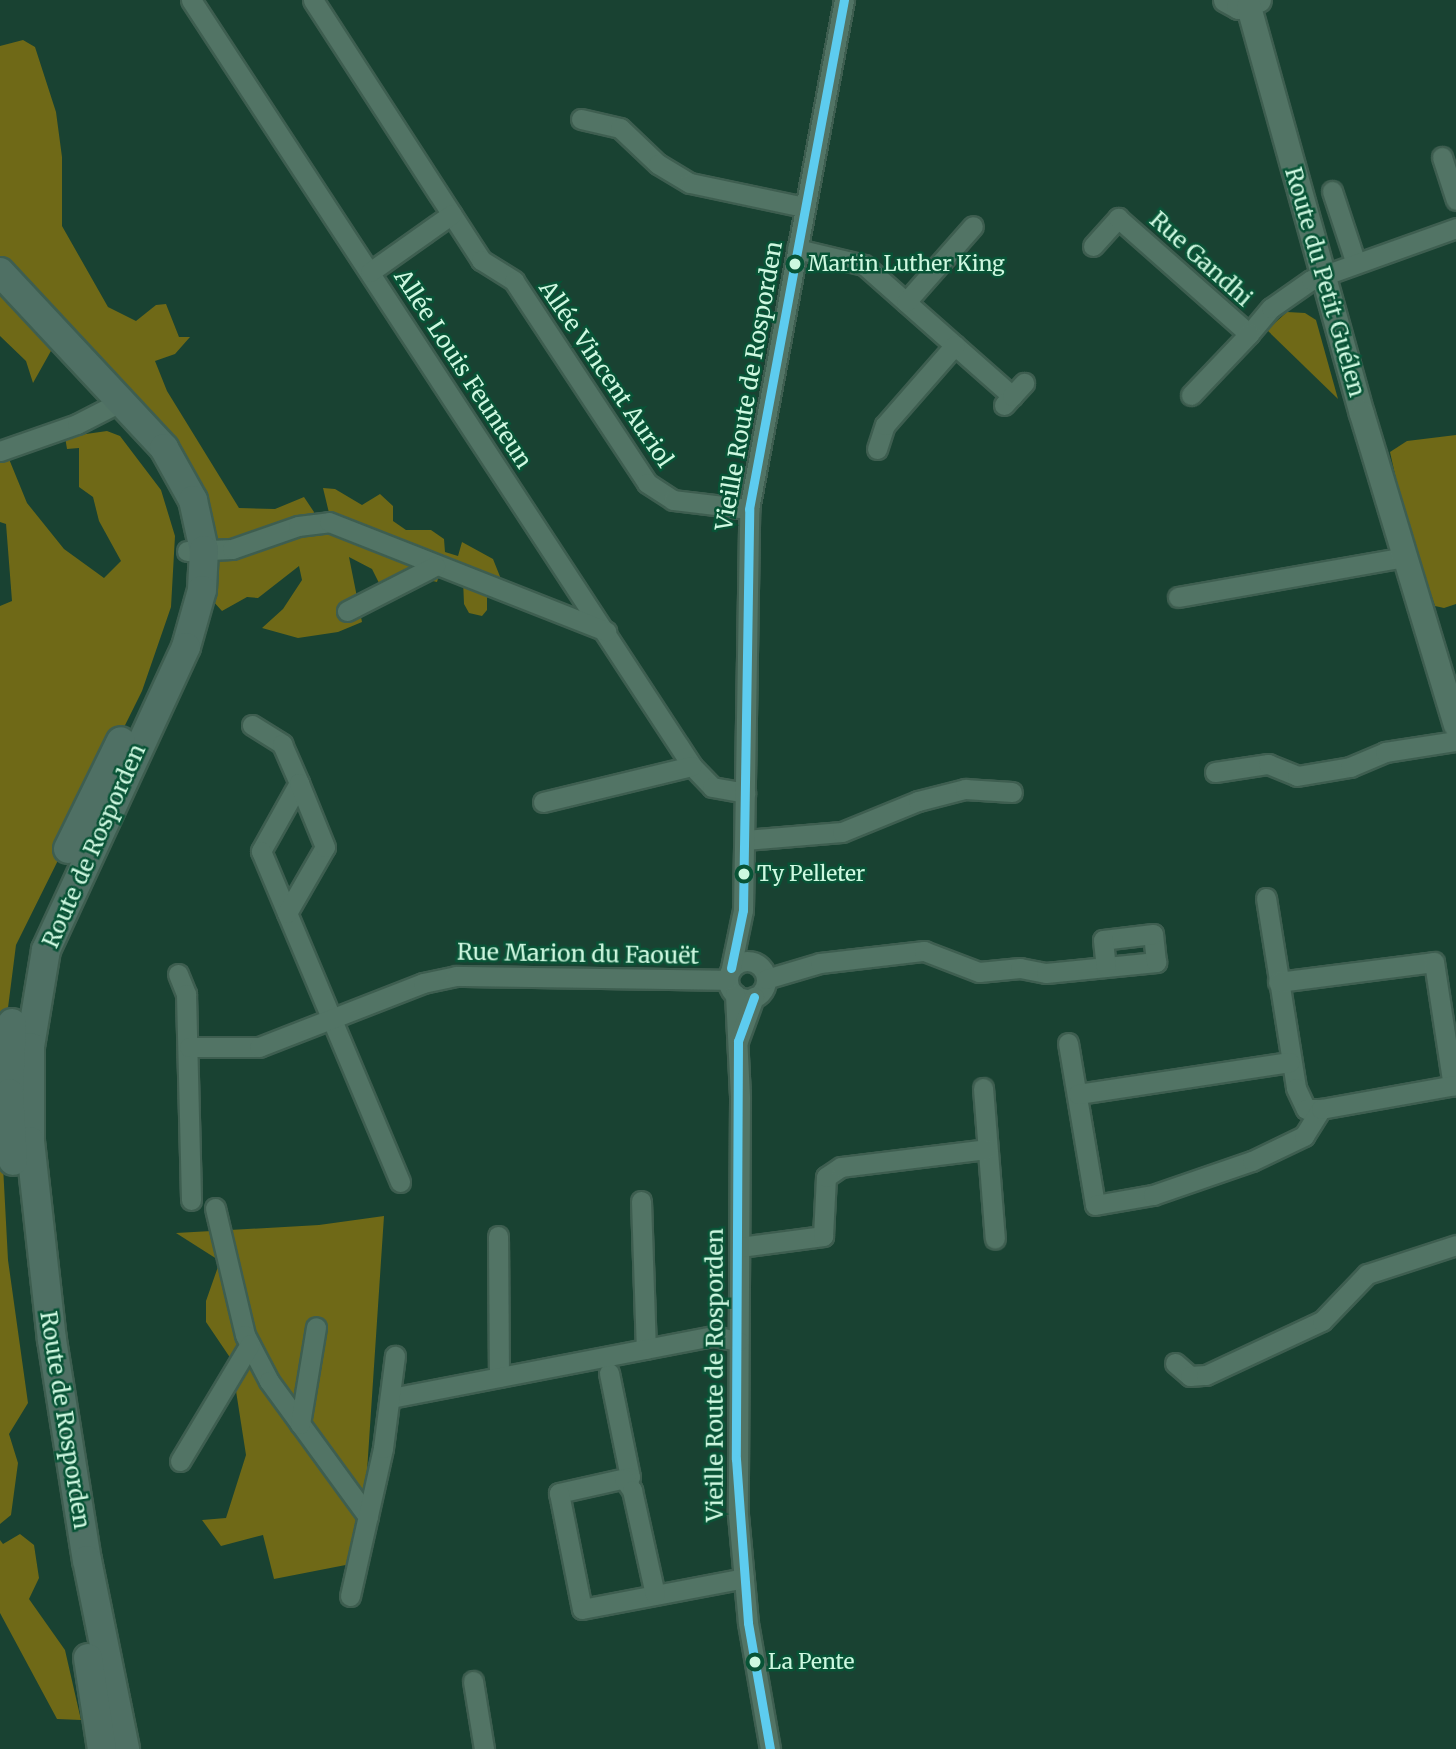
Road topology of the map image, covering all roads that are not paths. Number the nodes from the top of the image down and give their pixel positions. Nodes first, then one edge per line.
1 (191, 0) edge
2 (313, 0) edge
3 (844, 0) edge
4 (1244, 2) edge
5 (581, 119) dead end
6 (1442, 157) dead end
7 (1332, 191) dead end
8 (1456, 200) edge
9 (804, 207) junction
10 (452, 214) junction
11 (973, 226) dead end
12 (1456, 228) edge
13 (1093, 246) dead end
14 (797, 249) junction
15 (1355, 261) junction
16 (0, 272) edge
17 (370, 272) junction
18 (1323, 275) junction
19 (0, 302) edge
20 (906, 302) junction
21 (1248, 334) junction
22 (955, 345) junction
23 (1014, 395) dead end
24 (1191, 395) dead end
25 (114, 405) junction
26 (877, 449) dead end
27 (0, 451) edge
28 (749, 509) junction
29 (195, 551) junction
30 (1406, 557) junction
31 (436, 566) junction
32 (1178, 597) dead end
33 (347, 611) dead end
34 (606, 631) junction
35 (252, 725) dead end
36 (1456, 725) edge
37 (1456, 741) edge
38 (692, 766) junction
39 (1215, 772) dead end
40 (299, 783) junction
41 (1012, 792) dead end
42 (745, 793) junction
43 (543, 802) dead end
44 (745, 840) junction
45 (1266, 898) dead end
46 (743, 910) junction
47 (286, 913) junction
48 (1105, 967) dead end
49 (761, 971) junction
50 (178, 974) dead end
51 (1278, 982) junction
52 (737, 985) junction
53 (332, 1021) junction
54 (1068, 1043) dead end
55 (189, 1047) junction
56 (1290, 1062) junction
57 (1454, 1086) edge
58 (983, 1088) dead end
59 (1078, 1094) junction
60 (1321, 1110) junction
61 (987, 1149) junction
62 (400, 1182) dead end
63 (191, 1200) dead end
64 (641, 1201) dead end
65 (215, 1208) dead end
66 (498, 1236) dead end
67 (995, 1239) dead end
68 (1456, 1245) edge
69 (740, 1247) junction
70 (316, 1327) dead end
71 (738, 1341) junction
72 (250, 1344) junction
73 (646, 1349) junction
74 (395, 1356) dead end
75 (1175, 1363) dead end
76 (609, 1373) dead end
77 (499, 1377) junction
78 (391, 1398) junction
79 (300, 1423) junction
80 (180, 1461) dead end
81 (627, 1478) junction
82 (368, 1517) junction
83 (744, 1578) junction
84 (350, 1595) dead end
85 (649, 1596) junction
86 (473, 1681) dead end
87 (102, 1749) edge
88 (125, 1749) edge
89 (484, 1749) edge
90 (771, 1749) edge

1 - 17 street, Allée Louis Feunteun
2 - 10 street, Allée Vincent Auriol
3 - 9 street, Vieille Route de Rosporden
4 - 18 street, Route du Petit Guélen
5 - 9 street
6 - 8 street
7 - 15 street
9 - 14 street, Vieille Route de Rosporden
10 - 17 street
10 - 28 street, Allée Vincent Auriol
11 - 20 street
12 - 15 street, Rue Gandhi
13 - 21 street, Rue Gandhi
14 - 20 street
14 - 28 street, Vieille Route de Rosporden
15 - 18 street, Rue Gandhi
16 - 25 main road, Route de Rosporden
17 - 34 street, Allée Louis Feunteun
18 - 21 street, Rue Gandhi
18 - 30 street, Route du Petit Guélen
19 - 25 main road, Route de Rosporden
20 - 22 street
21 - 24 street, Rue Gandhi
22 - 23 street
22 - 26 street
25 - 27 street
25 - 29 main road, Route de Rosporden
28 - 42 street, Vieille Route de Rosporden
29 - 31 street
29 - 87 main road, Route de Rosporden
29 - 88 main road, Route de Rosporden
30 - 32 street
30 - 36 street, Route du Petit Guélen
31 - 33 street
31 - 34 street
34 - 38 street, Allée Louis Feunteun
35 - 40 street
37 - 39 street
38 - 42 street, Allée Louis Feunteun
38 - 43 street
40 - 47 street
40 - 47 street
41 - 44 street
42 - 44 street, Vieille Route de Rosporden
44 - 46 street, Vieille Route de Rosporden
45 - 51 street
46 - 49 street, Vieille Route de Rosporden
46 - 52 street, Vieille Route de Rosporden
47 - 53 street
48 - 49 street, Rue Marion du Faouët
49 - 52 street
49 - 52 street, Rue Marion du Faouët
50 - 55 street
51 - 56 street
51 - 57 street
52 - 53 street, Rue Marion du Faouët
52 - 69 street, Vieille Route de Rosporden
53 - 55 street, Rue Marion du Faouët
53 - 62 street
54 - 59 street
55 - 63 street
56 - 59 street
56 - 60 street
57 - 60 street
58 - 61 street
59 - 60 street
61 - 67 street
61 - 69 street
64 - 73 street
65 - 72 street
66 - 77 street
68 - 75 street
69 - 71 street, Vieille Route de Rosporden
70 - 79 street
71 - 73 street
71 - 83 street, Vieille Route de Rosporden
72 - 79 street
72 - 80 street
73 - 77 street
74 - 78 street
76 - 81 street
77 - 78 street
78 - 82 street
79 - 82 street
81 - 85 street
81 - 85 street
82 - 84 street
83 - 85 street
83 - 90 street, Vieille Route de Rosporden
86 - 89 street

